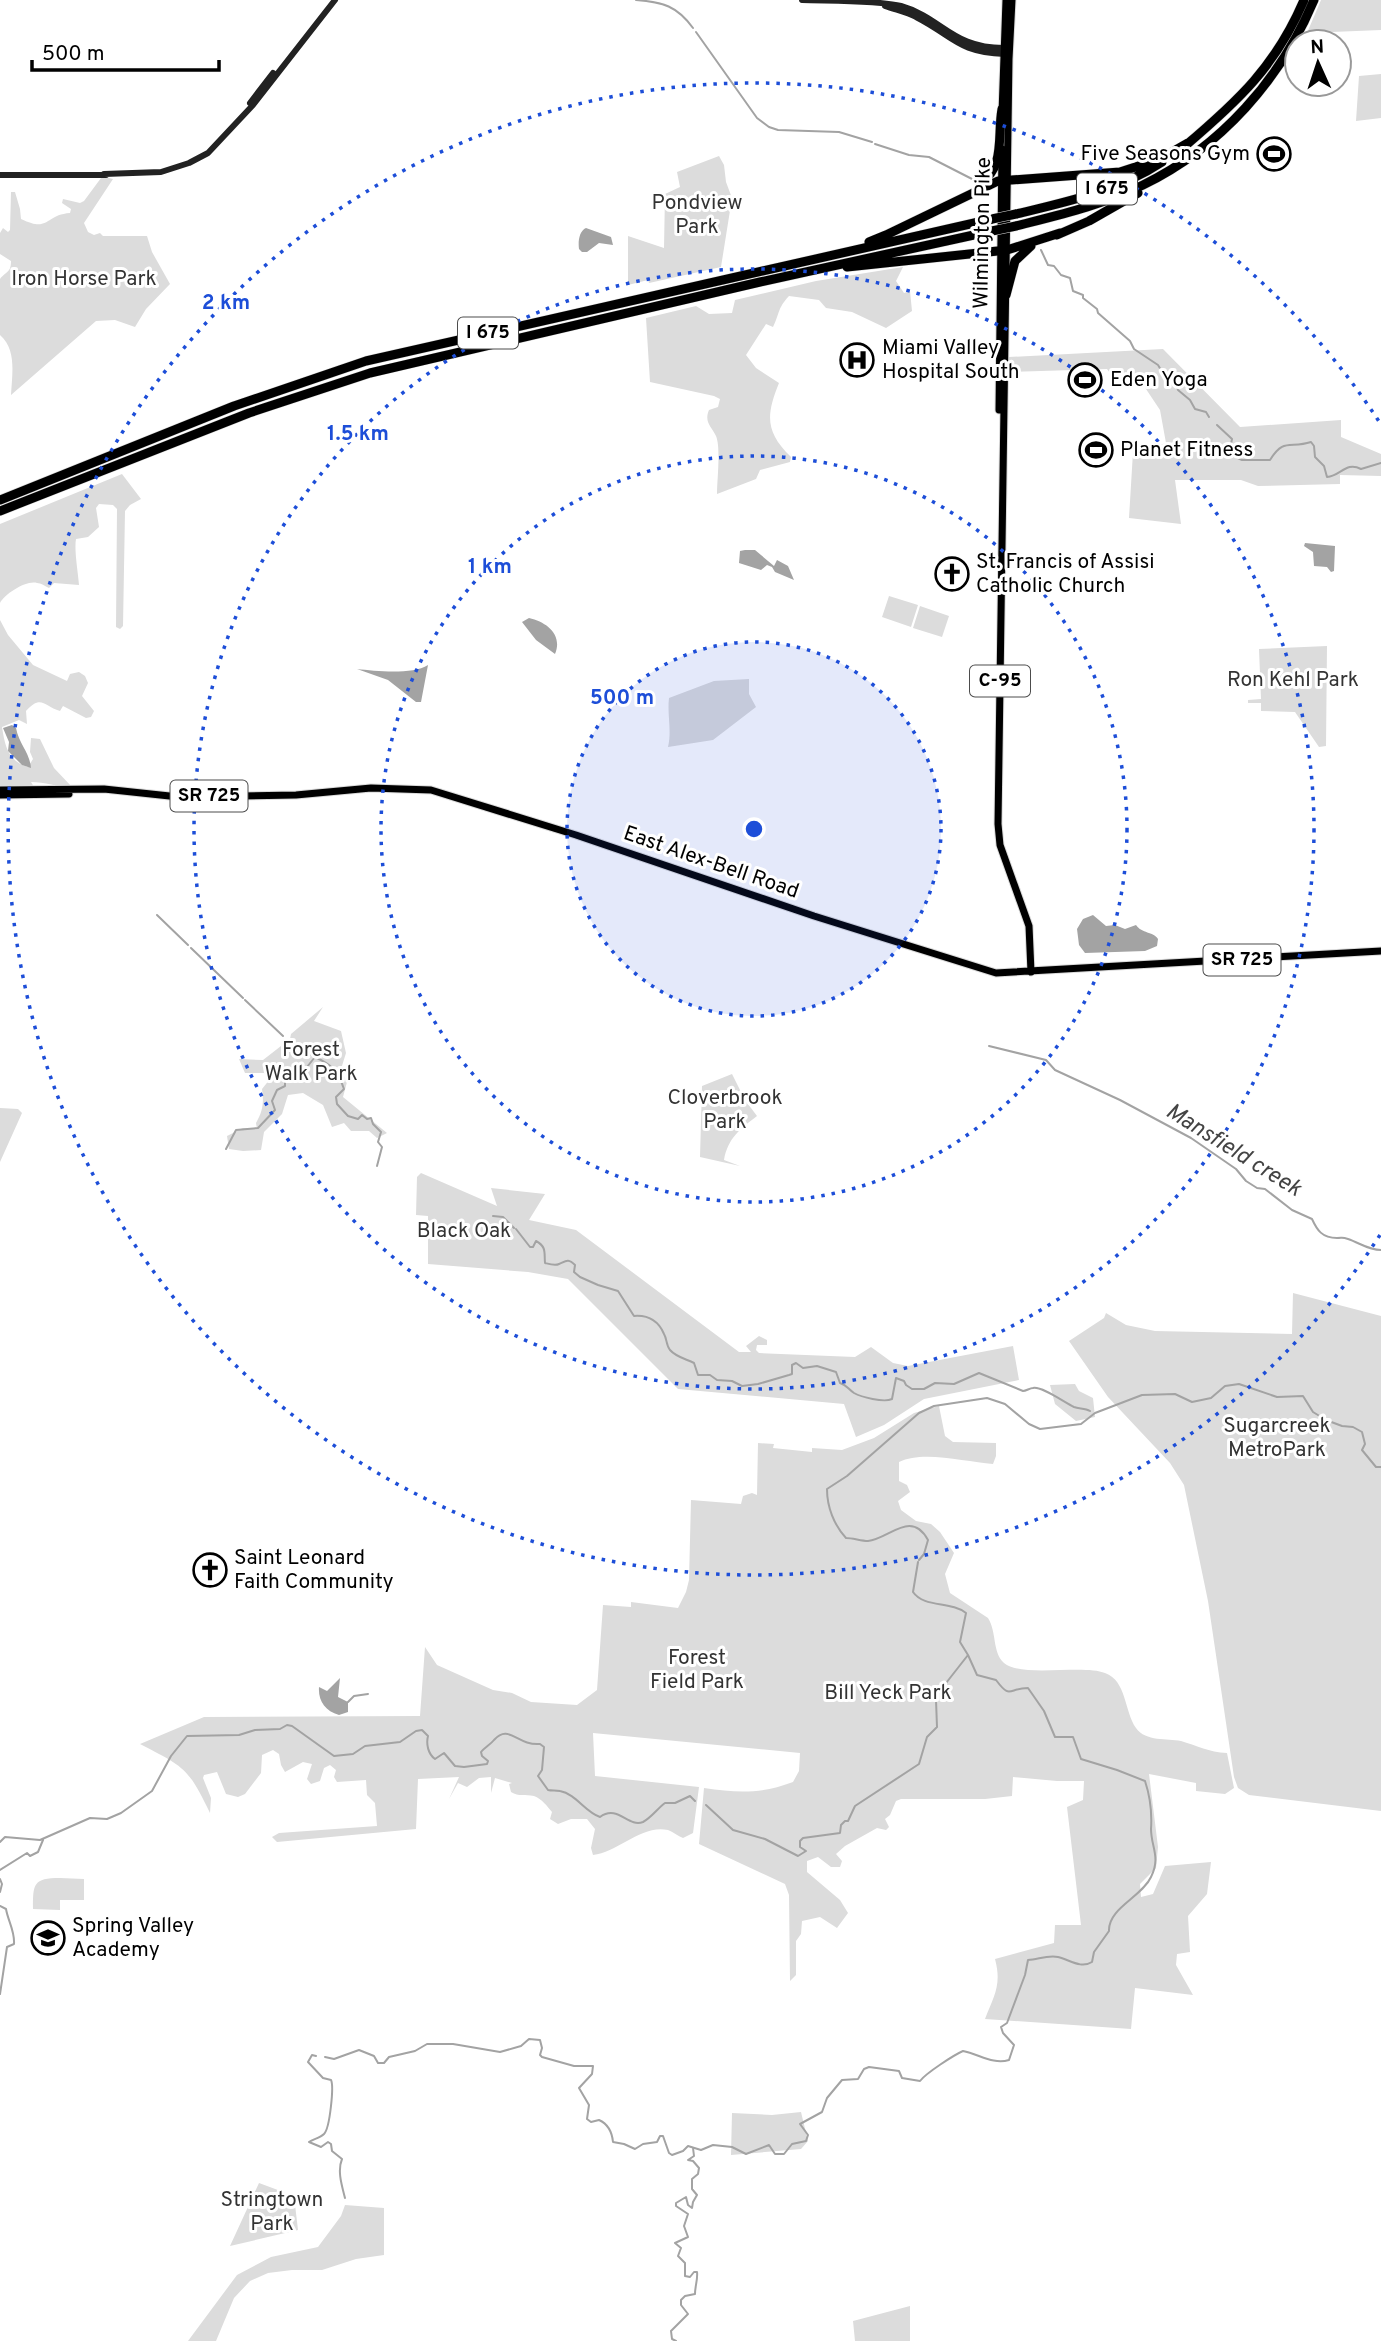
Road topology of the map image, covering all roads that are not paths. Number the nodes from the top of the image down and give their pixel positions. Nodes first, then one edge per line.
1 (333, 0) edge
2 (802, 0) edge
3 (1006, 0) edge
4 (1012, 0) edge
5 (1304, 0) edge
6 (1314, 0) edge
7 (1004, 51) junction
8 (1002, 109) junction
9 (1188, 143) junction
10 (1189, 159) junction
11 (0, 175) edge
12 (1005, 180) junction
13 (933, 211) junction
14 (1060, 233) junction
15 (1004, 251) junction
16 (762, 270) junction
17 (793, 275) junction
18 (1006, 295) junction
19 (0, 500) edge
20 (0, 511) edge
21 (0, 792) edge
22 (1013, 883) junction
23 (1381, 951) edge
24 (1031, 972) junction

1 - 11 main road
2 - 7 main road
3 - 7 main road, Wilmington Pike
4 - 12 main road, Wilmington Pike
5 - 9 highway, I 675
6 - 10 highway, I 675
7 - 8 main road, Wilmington Pike
8 - 12 main road, Wilmington Pike
8 - 13 highway
9 - 12 highway
9 - 16 highway, I 675, bridge
10 - 14 highway
10 - 17 highway, I 675, bridge
12 - 13 highway
12 - 15 main road, Wilmington Pike
13 - 16 highway
14 - 15 highway
14 - 18 highway
15 - 17 highway
15 - 18 main road, Wilmington Pike
15 - 22 main road, Wilmington Pike / C-95
16 - 19 highway, I 675
17 - 20 highway, I 675
18 - 22 main road, Wilmington Pike / C-95
21 - 24 main road, East Alex-Bell Road / SR 725
22 - 24 main road, Wilmington Pike / C-95
23 - 24 main road, SR 725

